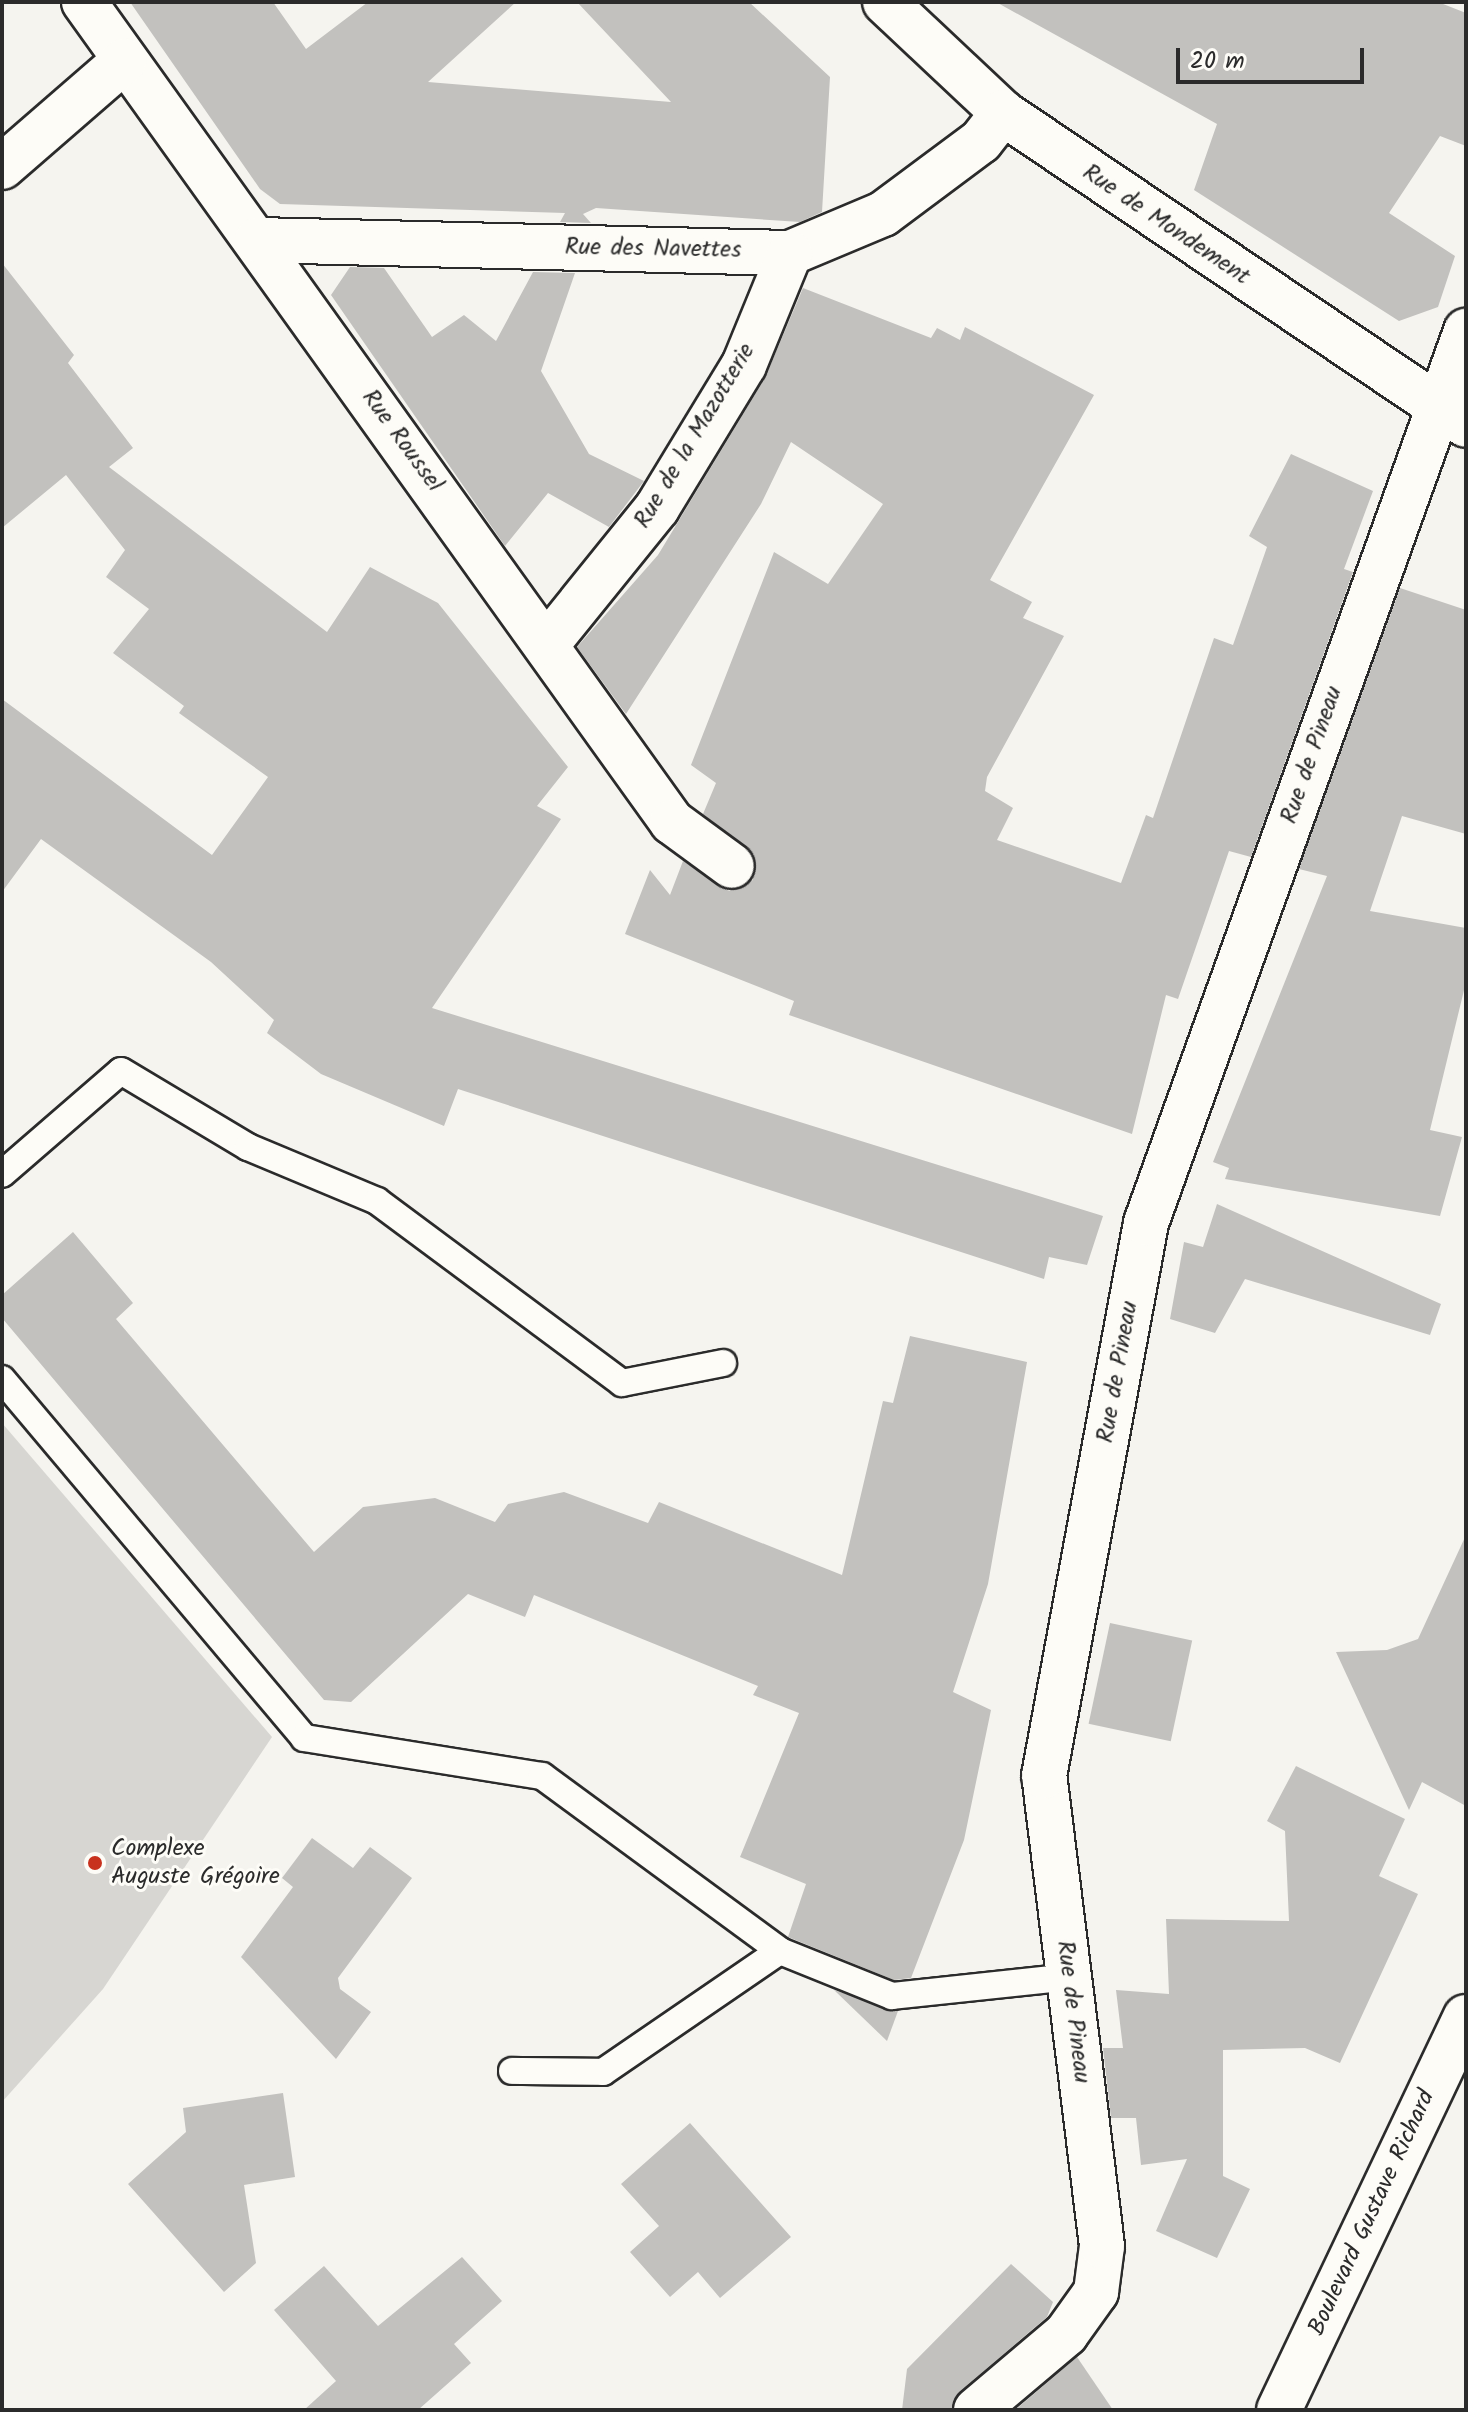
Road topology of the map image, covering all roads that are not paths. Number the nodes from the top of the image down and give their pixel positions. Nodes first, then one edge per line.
1 (84, 2) edge
2 (885, 2) edge
3 (124, 61) junction
4 (1003, 113) junction
5 (2, 167) edge
6 (257, 240) junction
7 (790, 253) junction
8 (1466, 331) edge
9 (1450, 414) edge
10 (548, 643) junction
11 (732, 866) dead end
12 (2, 1174) edge
13 (723, 1363) dead end
14 (2, 1379) edge
15 (780, 1951) junction
16 (1069, 1977) junction
17 (1466, 2017) edge
18 (512, 2071) dead end
19 (976, 2410) edge
20 (1279, 2410) edge

1 - 3 street, Rue Roussel
2 - 4 street, Rue de Mondement
3 - 5 street
3 - 6 street, Rue Roussel
4 - 7 street, Rue des Navettes
4 - 9 street, Rue de Mondement
6 - 7 street, Rue des Navettes
6 - 10 street, Rue Roussel
7 - 10 street, Rue de la Mazotterie
8 - 9 street, Rue de Pineau
9 - 16 street, Rue de Pineau
10 - 11 street, Rue Roussel
12 - 13 lane
14 - 15 lane
15 - 16 lane
15 - 18 lane
16 - 19 street, Rue de Pineau
17 - 20 street, Boulevard Gustave Richard

